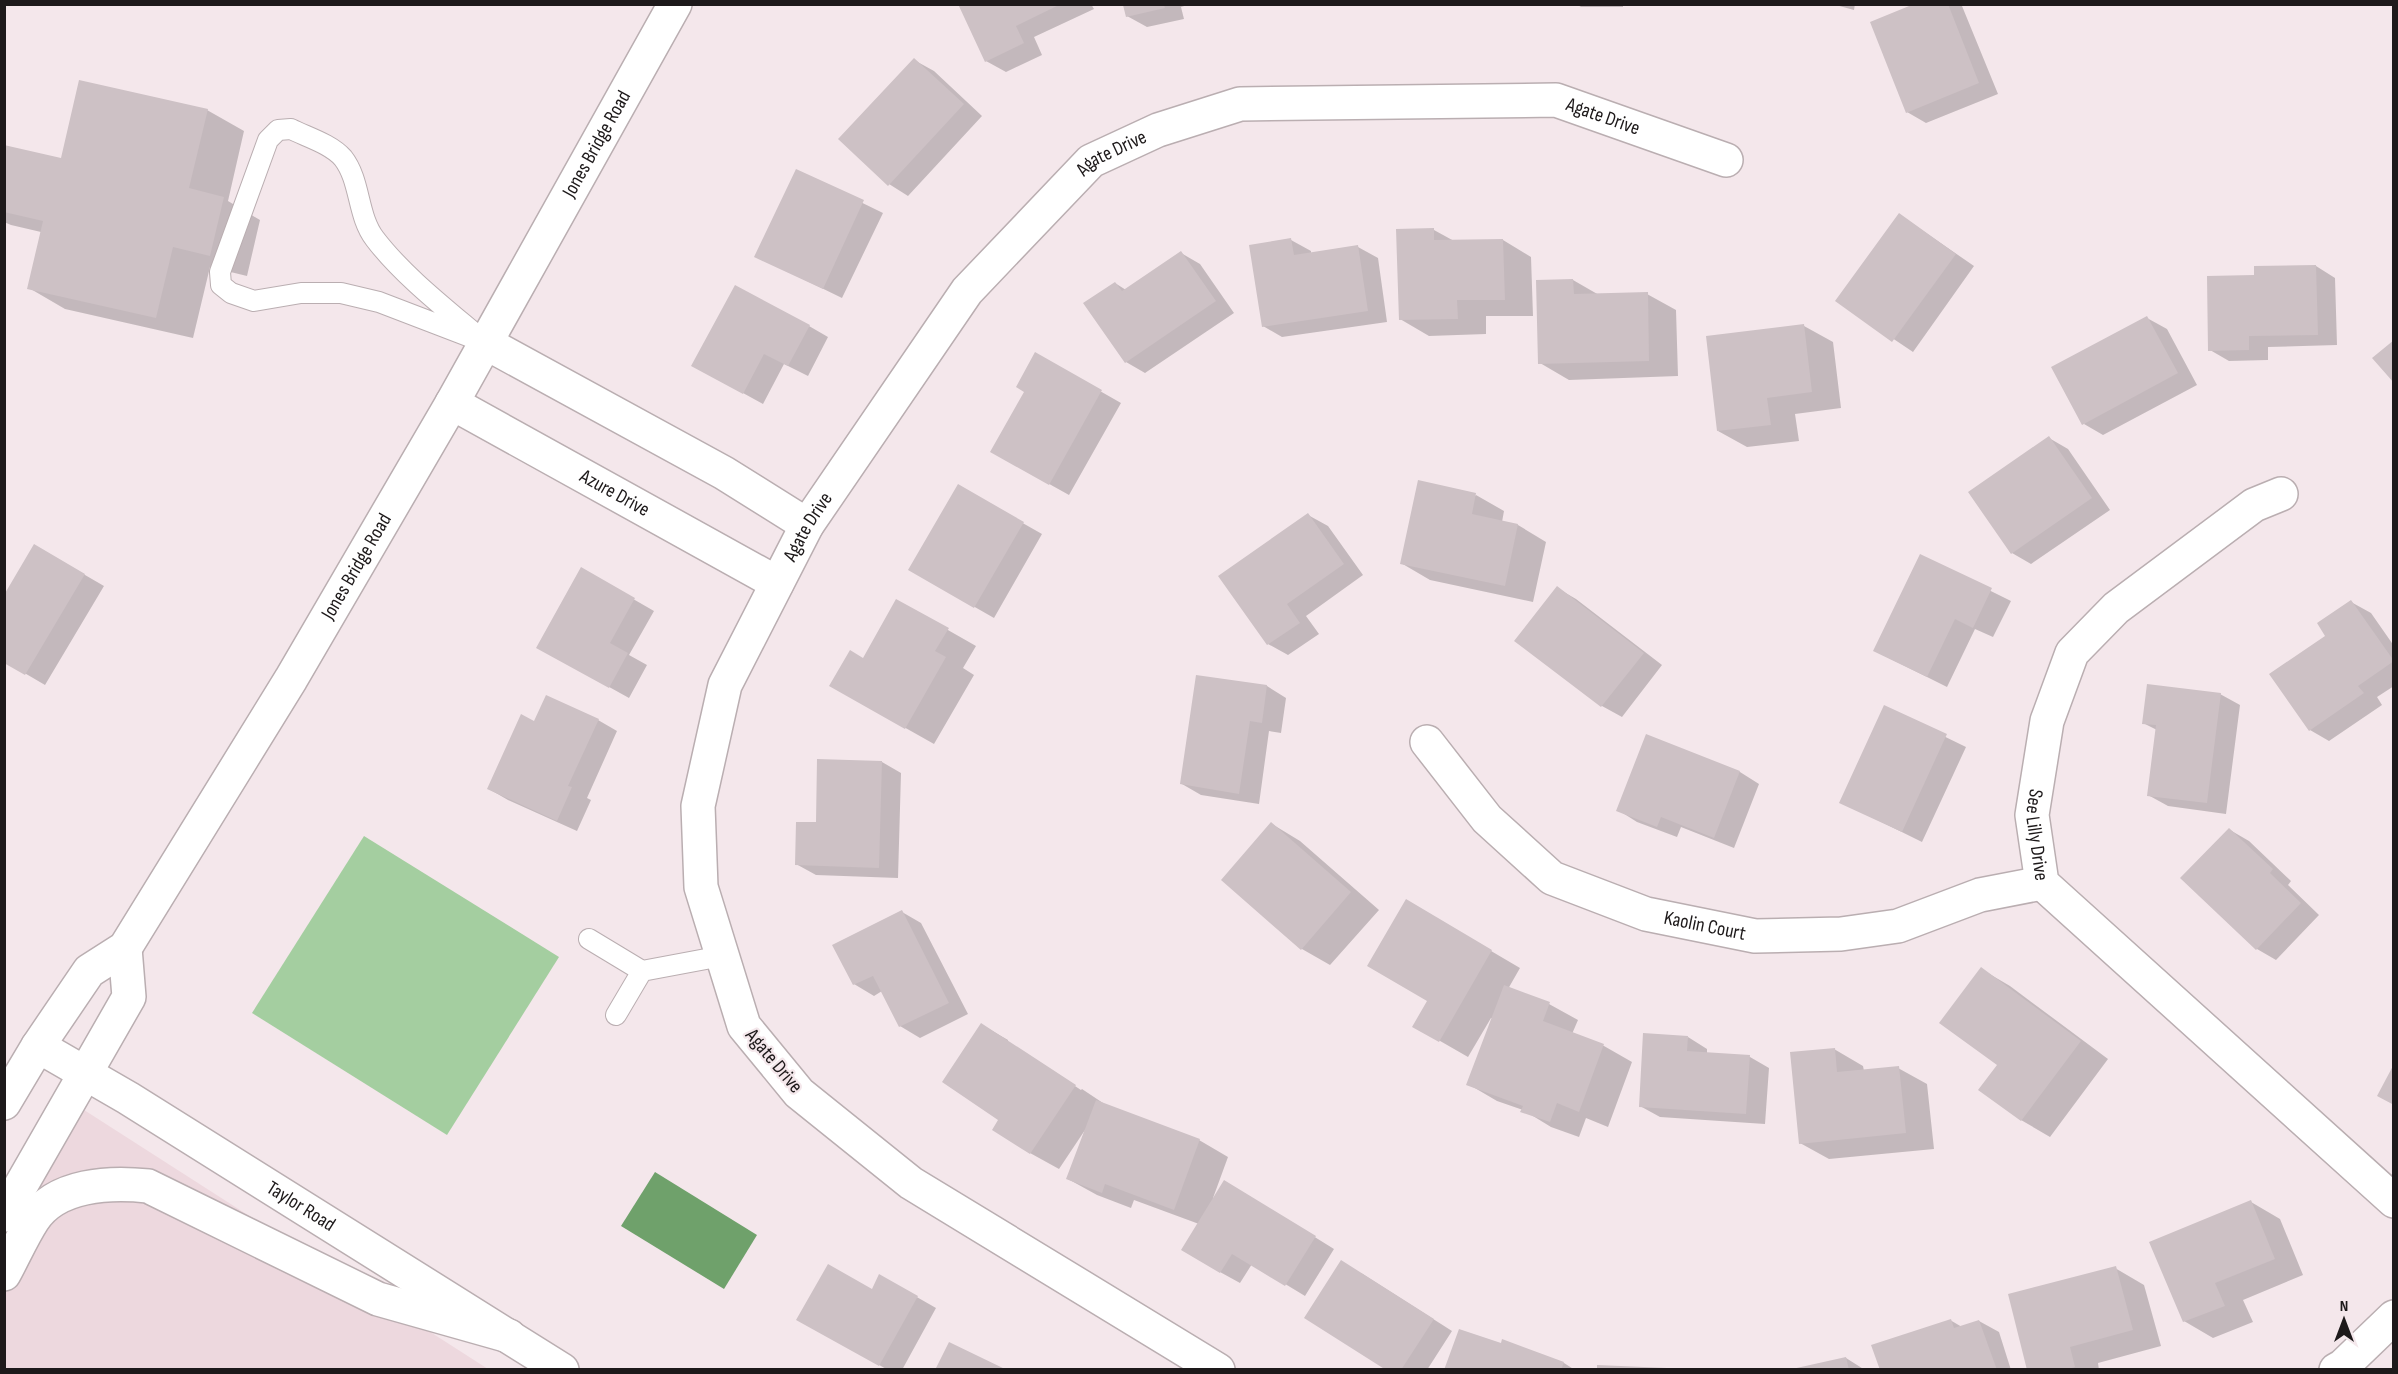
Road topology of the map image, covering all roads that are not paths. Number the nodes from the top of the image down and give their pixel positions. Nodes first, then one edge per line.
1 (675, 4) edge
2 (1726, 160) dead end
3 (486, 343) junction
4 (452, 404) junction
5 (2281, 494) dead end
6 (807, 525) junction
7 (777, 584) junction
8 (1427, 742) dead end
9 (2042, 882) junction
10 (589, 939) dead end
11 (125, 948) junction
12 (722, 956) junction
13 (642, 971) junction
14 (616, 1015) dead end
15 (38, 1046) junction
16 (84, 1074) junction
17 (4, 1103) edge
18 (2394, 1201) edge
19 (4, 1215) edge
20 (4, 1274) edge
21 (2394, 1317) edge
22 (509, 1336) junction
23 (562, 1370) edge
24 (1218, 1370) edge
25 (2336, 1370) edge

1 - 3 street, Jones Bridge Road
2 - 6 street, Agate Drive
3 - 3 lane
3 - 4 street, Jones Bridge Road
3 - 6 street
4 - 7 street, Azure Drive
4 - 11 street, Jones Bridge Road
5 - 9 street, See Lilly Drive
6 - 7 street, Agate Drive
7 - 12 street, Agate Drive
8 - 9 street, Kaolin Court
9 - 18 street, See Lilly Drive
10 - 13 lane
11 - 15 street, Jones Bridge Road
11 - 16 street
12 - 13 lane
12 - 24 street, Agate Drive
13 - 14 lane
15 - 16 street, Taylor Road
15 - 17 street, Jones Bridge Road
16 - 19 street
16 - 22 street, Taylor Road
20 - 22 street
21 - 25 street
22 - 23 street, Taylor Road

